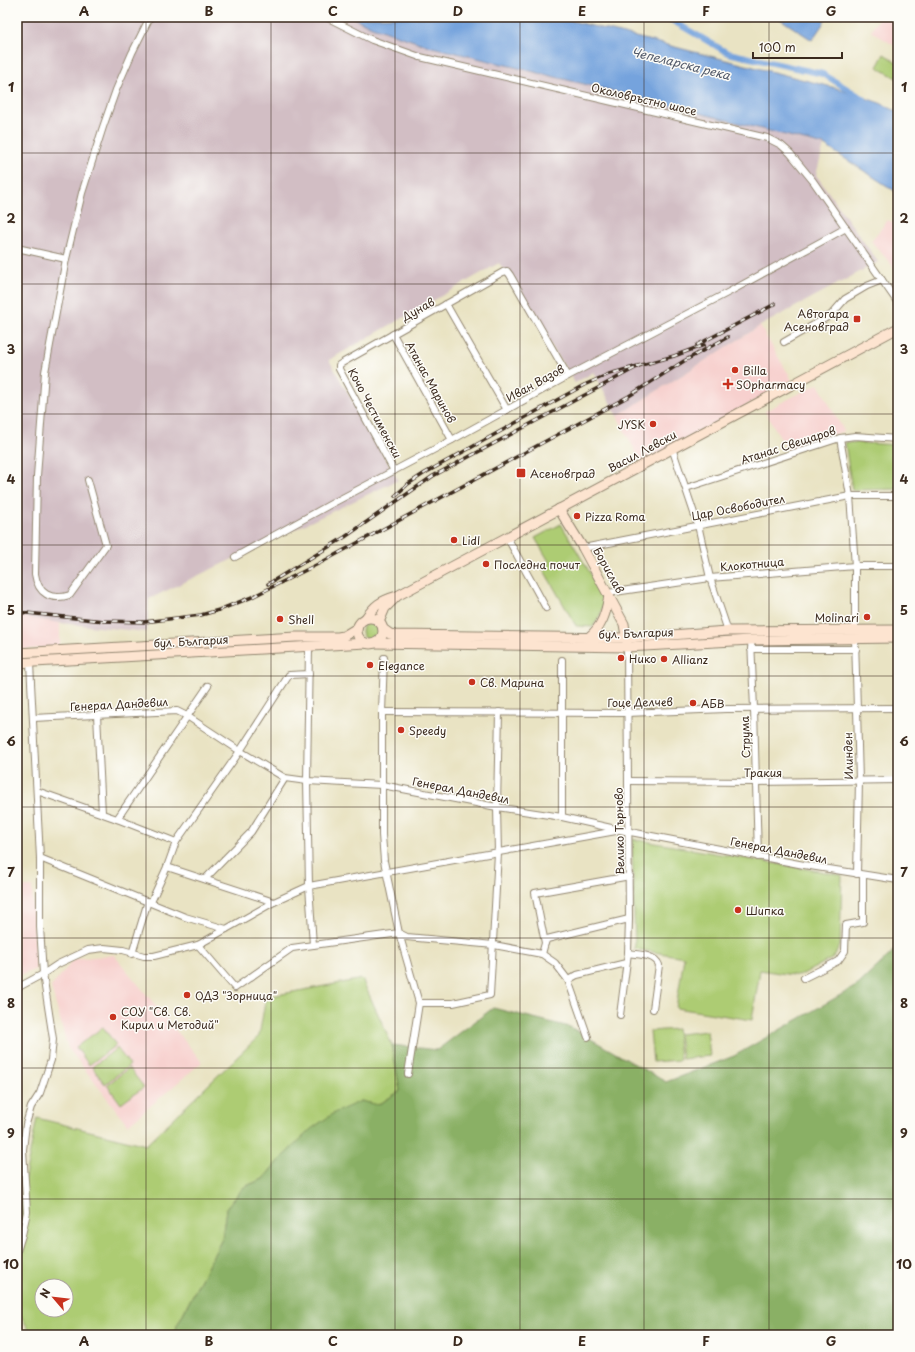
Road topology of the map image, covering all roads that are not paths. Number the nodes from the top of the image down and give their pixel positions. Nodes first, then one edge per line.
1 (150, 17) edge
2 (326, 17) edge
3 (846, 228) junction
4 (17, 248) edge
5 (66, 259) junction
6 (882, 280) junction
7 (898, 303) edge
8 (446, 304) junction
9 (898, 328) edge
10 (393, 334) junction
11 (784, 342) dead end
12 (339, 365) joint
13 (568, 376) junction
14 (507, 410) junction
15 (840, 438) junction
16 (898, 439) edge
17 (452, 440) junction
18 (672, 448) junction
19 (394, 471) junction
20 (88, 480) dead end
21 (686, 488) junction
22 (850, 496) junction
23 (898, 496) edge
24 (559, 509) junction
25 (698, 525) junction
26 (507, 537) junction
27 (583, 548) junction
28 (235, 557) dead end
29 (855, 566) junction
30 (898, 566) edge
31 (710, 578) junction
32 (608, 595) junction
33 (397, 596) junction
34 (546, 608) dead end
35 (365, 619) junction
36 (381, 625) junction
37 (357, 628) junction
38 (898, 630) edge
39 (728, 631) junction
40 (855, 634) junction
41 (589, 637) junction
42 (898, 638) edge
43 (627, 642) junction
44 (370, 643) junction
45 (751, 644) junction
46 (309, 646) junction
47 (856, 649) junction
48 (17, 652) edge
49 (384, 658) dead end
50 (562, 660) dead end
51 (17, 663) edge
52 (30, 663) junction
53 (309, 674) junction
54 (208, 686) dead end
55 (857, 708) junction
56 (898, 708) edge
57 (754, 709) junction
58 (382, 712) junction
59 (498, 712) junction
60 (562, 712) junction
61 (627, 713) junction
62 (96, 715) junction
63 (187, 716) junction
64 (33, 718) junction
65 (240, 751) junction
66 (285, 778) junction
67 (898, 780) edge
68 (307, 781) junction
69 (629, 781) junction
70 (858, 781) junction
71 (756, 782) junction
72 (382, 785) junction
73 (37, 790) junction
74 (497, 807) junction
75 (102, 813) junction
76 (562, 817) junction
77 (117, 819) junction
78 (586, 823) junction
79 (620, 830) junction
80 (629, 832) junction
81 (584, 837) junction
82 (176, 842) junction
83 (498, 853) junction
84 (758, 857) junction
85 (40, 858) junction
86 (167, 867) junction
87 (387, 873) junction
88 (857, 874) junction
89 (630, 876) junction
90 (864, 876) junction
91 (205, 879) junction
92 (898, 880) edge
93 (309, 886) junction
94 (150, 902) junction
95 (274, 902) junction
96 (629, 919) junction
97 (226, 929) junction
98 (399, 933) junction
99 (545, 943) junction
100 (494, 944) junction
101 (198, 945) junction
102 (313, 945) junction
103 (628, 953) junction
104 (132, 954) junction
105 (542, 954) junction
106 (626, 963) junction
107 (43, 974) junction
108 (804, 978) dead end
109 (568, 980) junction
110 (17, 988) edge
111 (419, 1004) junction
112 (654, 1009) dead end
113 (620, 1015) dead end
114 (588, 1037) dead end
115 (408, 1074) dead end
116 (17, 1251) edge

1 - 5 street
2 - 3 street, Околовръстно шосе
3 - 6 street, Околовръстно шосе
3 - 13 street, Иван Вазов
4 - 5 street
5 - 20 street
6 - 7 street, Околовръстно шосе
6 - 11 street
8 - 10 street, Дунав
8 - 13 street, Дунав
8 - 14 street
9 - 18 main road, Васил Левски
10 - 12 street, Дунав
10 - 17 street, Атанас Маринов
12 - 19 street, Кочо Честименски
13 - 14 street, Иван Вазов
14 - 17 street, Иван Вазов
15 - 16 street, Атанас Свещаров
15 - 21 street, Атанас Свещаров
15 - 22 street, Илинден
17 - 19 street, Иван Вазов
18 - 21 street
18 - 24 main road, Васил Левски
19 - 28 street, Иван Вазов
21 - 25 street
22 - 23 street, Цар Освободител
22 - 25 street, Цар Освободител
22 - 29 street, Илинден
24 - 26 main road, Васил Левски
24 - 27 main road, Борислав
25 - 27 street, Цар Освободител
25 - 31 street
26 - 33 main road, Васил Левски
26 - 34 street
27 - 32 main road, Борислав
29 - 30 street, Клокотница
29 - 31 street, Клокотница
29 - 40 street, Илинден
31 - 32 street, Клокотница
31 - 39 street
32 - 41 main road
32 - 43 main road, Борислав
33 - 35 main road, Васил Левски
33 - 36 main road, Васил Левски
35 - 36 main road
35 - 37 main road
36 - 41 main road, бул. България
36 - 44 main road
37 - 44 main road
37 - 48 main road, бул. България
38 - 40 main road, бул. България
39 - 40 main road, бул. България
39 - 43 main road, бул. България
40 - 42 main road, бул. България
40 - 45 main road, бул. България
40 - 47 street, Илинден
41 - 43 main road, бул. България
43 - 44 main road, бул. България
43 - 45 main road, бул. България
43 - 61 street, Велико Търново
44 - 46 main road, бул. България
45 - 47 street
45 - 57 street, Струма
46 - 52 main road, бул. България
46 - 53 street
47 - 55 street, Илинден
49 - 58 street
50 - 60 street
51 - 52 main road, бул. България
52 - 64 street
53 - 65 street
53 - 68 street
54 - 63 street
55 - 56 street, Гоце Делчев
55 - 57 street, Гоце Делчев
55 - 70 street, Илинден
57 - 61 street, Гоце Делчев
57 - 71 street, Струма
58 - 59 street, Гоце Делчев
58 - 72 street
59 - 60 street, Гоце Делчев
59 - 74 street
60 - 61 street, Гоце Делчев
60 - 76 street
61 - 69 street, Велико Търново
62 - 63 street, Генерал Дандевил
62 - 64 street, Генерал Дандевил
62 - 75 street
63 - 65 street, Генерал Дандевил
63 - 77 street
64 - 73 street
65 - 66 street, Генерал Дандевил
65 - 82 street
66 - 68 street, Генерал Дандевил
66 - 91 street
67 - 70 street, Тракия
68 - 72 street, Генерал Дандевил
68 - 93 street
69 - 71 street, Тракия
69 - 80 street, Велико Търново
70 - 71 street, Тракия
70 - 88 street, Илинден
71 - 84 street, Струма
72 - 74 street, Генерал Дандевил
72 - 87 street
73 - 75 street
73 - 85 street
74 - 76 street, Генерал Дандевил
74 - 83 street
75 - 77 street
76 - 78 street, Генерал Дандевил
77 - 82 street
78 - 79 street, Генерал Дандевил
78 - 81 street
79 - 80 street, Генерал Дандевил
79 - 81 street
80 - 84 street, Генерал Дандевил
80 - 89 street, Велико Търново
81 - 83 street
82 - 86 street
83 - 87 street
83 - 100 street
84 - 88 street, Генерал Дандевил
85 - 94 street
85 - 107 street
86 - 91 street
86 - 94 street
87 - 93 street
87 - 98 street
88 - 90 street, Генерал Дандевил
89 - 96 street, Велико Търново
89 - 99 street
90 - 92 street, Генерал Дандевил
90 - 108 street
91 - 95 street
93 - 95 street
93 - 102 street
94 - 97 street
94 - 104 street
95 - 97 street
96 - 99 street
96 - 103 street, Велико Търново
97 - 101 street
98 - 100 street
98 - 102 street
98 - 111 street
99 - 105 street
100 - 105 street
100 - 111 street
101 - 102 street
101 - 104 street
103 - 106 street, Велико Търново
103 - 112 street
104 - 107 street
105 - 109 street
106 - 109 street
106 - 113 street, Велико Търново
107 - 110 street
107 - 116 street
109 - 114 street
111 - 115 street

